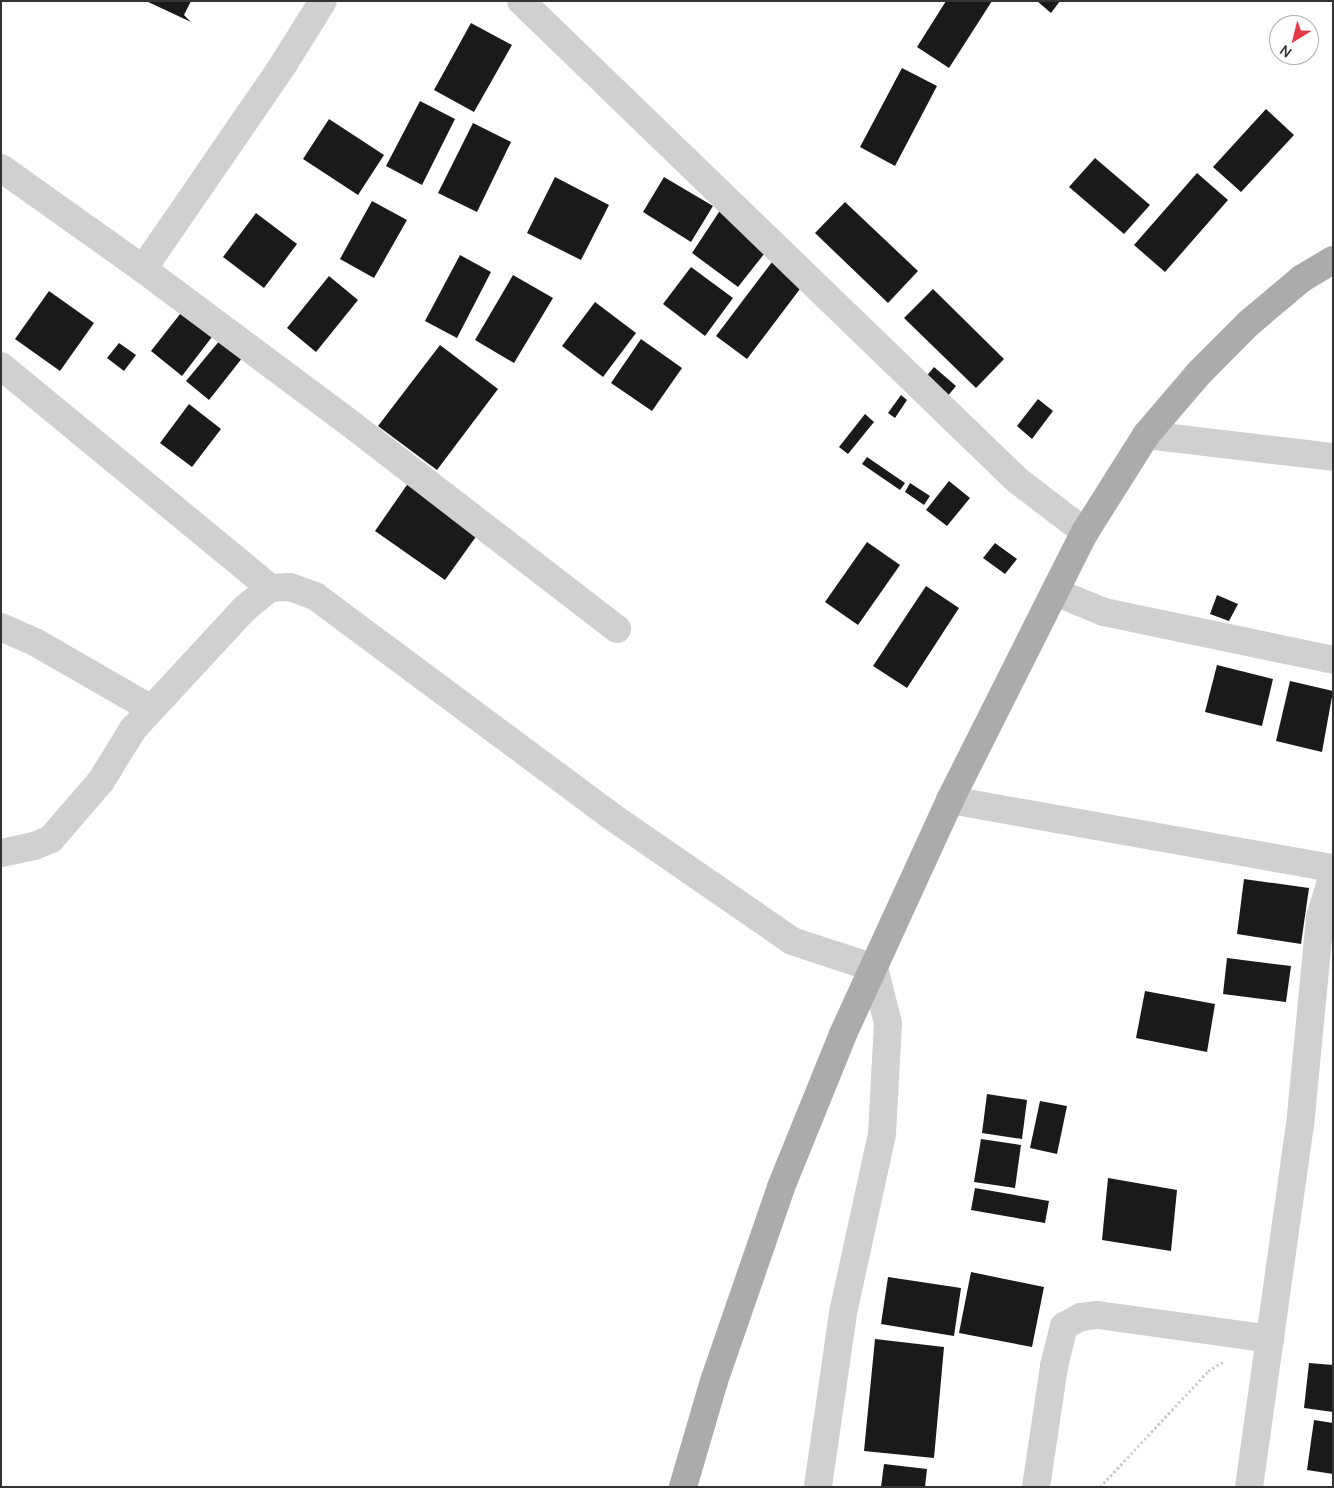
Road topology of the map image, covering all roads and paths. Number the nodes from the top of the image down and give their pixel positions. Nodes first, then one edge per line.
1 (323, 1) edge
2 (521, 1) edge
3 (1, 168) edge
4 (1333, 260) edge
5 (143, 269) junction
6 (1, 366) edge
7 (1146, 435) junction
8 (1333, 457) edge
9 (1085, 532) junction
10 (270, 588) junction
11 (1055, 592) junction
12 (1, 627) edge
13 (617, 629) dead end
14 (1333, 660) edge
15 (150, 708) junction
16 (950, 800) junction
17 (1, 853) edge
18 (1333, 868) edge
19 (1331, 889) edge
20 (874, 968) junction
21 (1265, 1338) junction
22 (683, 1487) edge
23 (818, 1487) edge
24 (1036, 1487) edge
25 (1100, 1487) edge
26 (1249, 1487) edge

1 - 5 street
2 - 9 street
3 - 5 street
4 - 7 main road
5 - 13 street
6 - 10 street
7 - 8 street
7 - 9 main road
9 - 11 main road
10 - 15 street
10 - 20 street
11 - 14 street
11 - 16 main road
12 - 15 street
15 - 17 street
16 - 18 street
16 - 20 main road
19 - 21 street
20 - 22 main road
20 - 23 street
21 - 24 street
21 - 25 path
21 - 26 street

